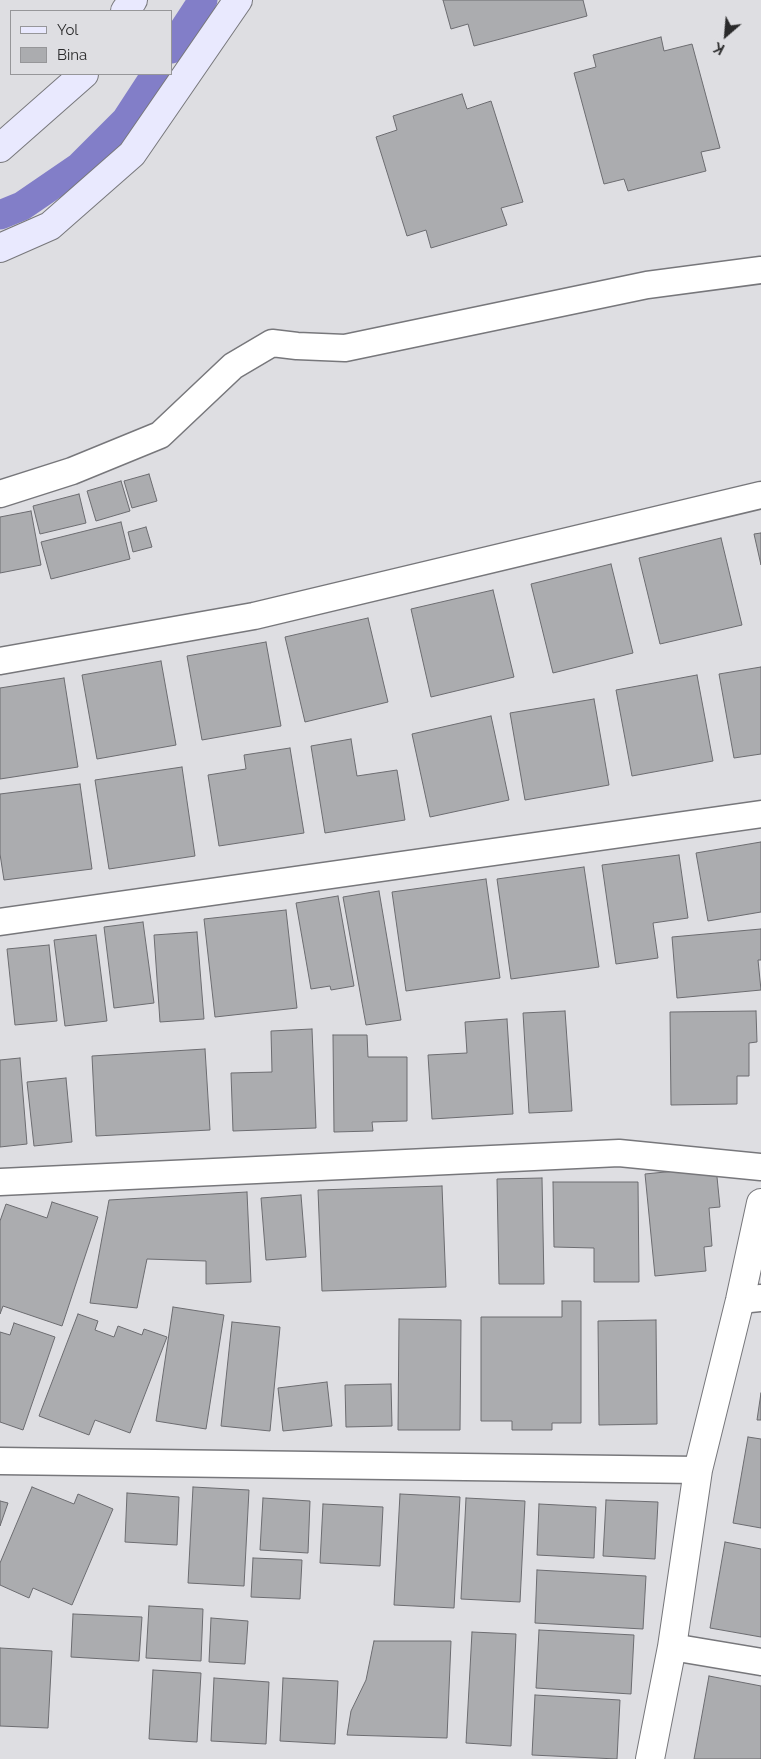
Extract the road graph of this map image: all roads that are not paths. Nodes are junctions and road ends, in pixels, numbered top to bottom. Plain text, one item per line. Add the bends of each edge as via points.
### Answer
1 (238, 0) edge
2 (83, 75) edge
3 (0, 148) edge
4 (0, 248) edge
5 (761, 270) edge
6 (0, 494) edge
7 (761, 495) edge
8 (0, 661) edge
9 (761, 814) edge
10 (0, 922) edge
11 (761, 1167) edge
12 (0, 1182) edge
13 (761, 1203) edge
14 (750, 1299) edge
15 (0, 1461) edge
16 (698, 1470) junction
17 (672, 1647) junction
18 (761, 1662) edge
19 (650, 1759) edge

1 - 4 main road via 132,154 50,226
2 - 3 main road
5 - 6 street via 647,285 345,348 272,343 233,366 160,435 72,471
7 - 8 street via 254,616
9 - 10 street
11 - 12 street via 619,1153
13 - 14 street
14 - 16 street
15 - 16 street
16 - 17 street
17 - 18 street
17 - 19 street

